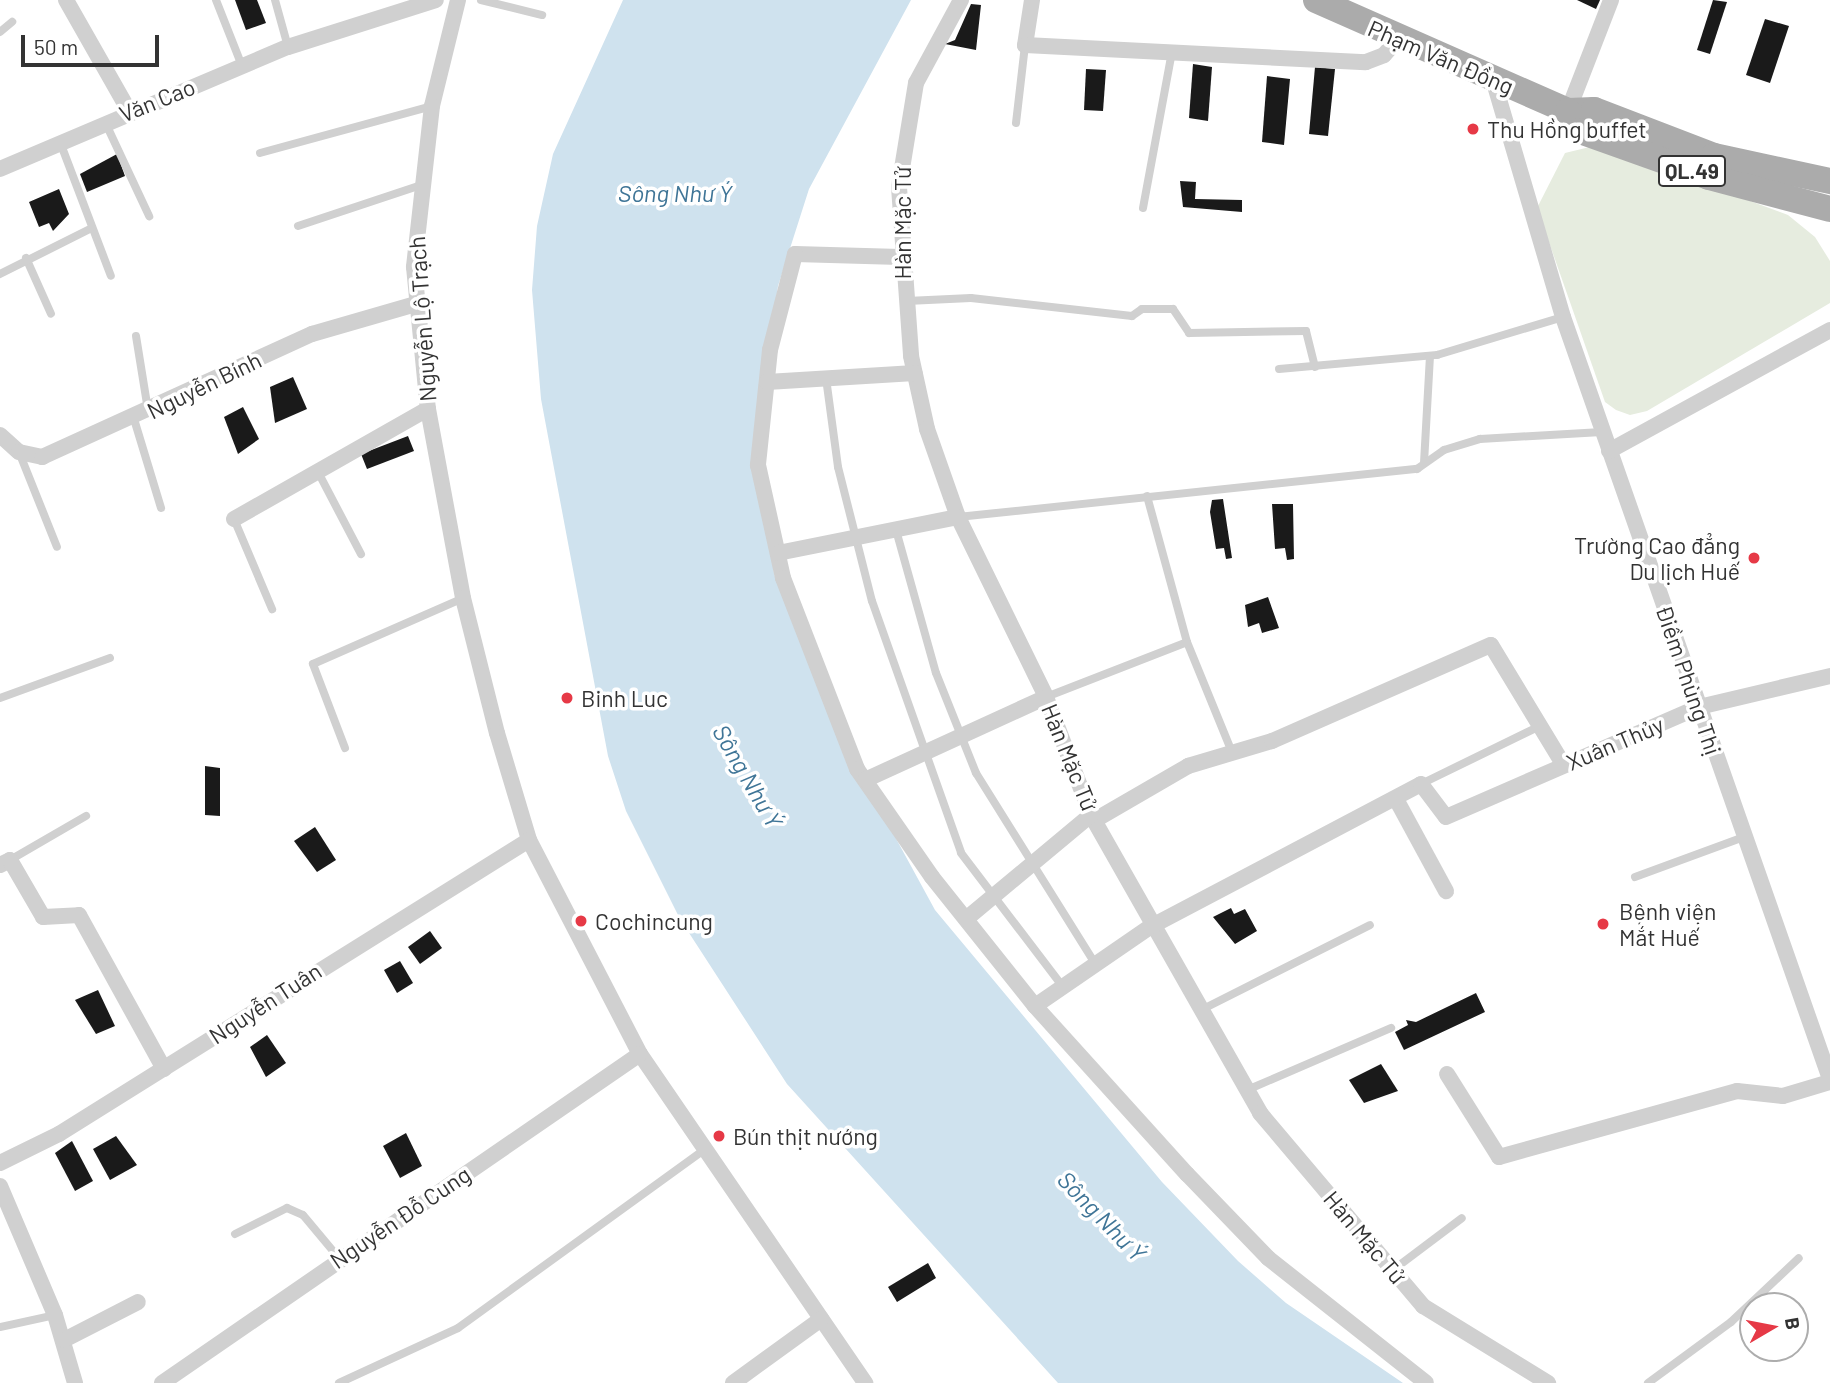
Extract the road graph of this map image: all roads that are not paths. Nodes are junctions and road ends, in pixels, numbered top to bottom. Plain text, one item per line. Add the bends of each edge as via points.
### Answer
1 (66, 0) edge
2 (216, 0) edge
3 (275, 0) edge
4 (436, 0) edge
5 (458, 0) edge
6 (481, 0) edge
7 (961, 0) edge
8 (1032, 0) edge
9 (1316, 0) edge
10 (1611, 0) edge
11 (542, 15) dead end
12 (12, 22) dead end
13 (0, 33) edge
14 (1399, 38) junction
15 (1025, 46) junction
16 (288, 47) junction
17 (1172, 51) junction
18 (242, 66) junction
19 (1493, 79) junction
20 (432, 106) junction
21 (129, 111) junction
22 (1568, 111) junction
23 (105, 121) junction
24 (1016, 123) dead end
25 (60, 142) junction
26 (260, 153) dead end
27 (1, 166) edge
28 (1830, 181) edge
29 (418, 186) junction
30 (1143, 208) dead end
31 (1830, 209) edge
32 (149, 216) dead end
33 (298, 226) dead end
34 (90, 229) junction
35 (900, 257) junction
36 (26, 258) junction
37 (0, 274) edge
38 (111, 276) dead end
39 (902, 301) junction
40 (416, 303) junction
41 (51, 314) dead end
42 (1563, 317) junction
43 (1830, 330) edge
44 (136, 336) dead end
45 (1430, 357) junction
46 (1315, 367) junction
47 (1279, 369) dead end
48 (915, 373) junction
49 (826, 379) junction
50 (766, 382) junction
51 (428, 409) junction
52 (141, 416) junction
53 (1603, 432) junction
54 (0, 435) edge
55 (1609, 451) junction
56 (19, 452) junction
57 (1424, 463) junction
58 (317, 470) junction
59 (1147, 496) junction
60 (161, 508) dead end
61 (958, 517) junction
62 (234, 519) joint
63 (896, 530) junction
64 (856, 538) junction
65 (57, 547) dead end
66 (778, 553) junction
67 (361, 554) dead end
68 (463, 598) junction
69 (272, 610) dead end
70 (1187, 642) junction
71 (110, 658) dead end
72 (1830, 676) edge
73 (1046, 697) junction
74 (0, 698) edge
75 (1699, 707) junction
76 (1542, 725) junction
77 (959, 734) junction
78 (345, 748) dead end
79 (923, 750) junction
80 (1230, 750) junction
81 (1563, 764) junction
82 (865, 780) junction
83 (1421, 784) junction
84 (1395, 799) junction
85 (86, 816) dead end
86 (1093, 817) junction
87 (1744, 837) junction
88 (529, 840) junction
89 (5, 862) edge
90 (1033, 864) junction
91 (1635, 877) dead end
92 (1446, 891) dead end
93 (995, 895) junction
94 (966, 919) junction
95 (1370, 925) dead end
96 (1150, 927) junction
97 (1096, 965) junction
98 (1064, 988) junction
99 (1035, 1006) junction
100 (1199, 1011) junction
101 (1391, 1028) dead end
102 (640, 1054) junction
103 (164, 1069) junction
104 (1447, 1074) dead end
105 (1830, 1080) edge
106 (1247, 1090) junction
107 (705, 1150) junction
108 (0, 1163) edge
109 (0, 1186) edge
110 (1462, 1217) dead end
111 (235, 1234) dead end
112 (339, 1258) junction
113 (1799, 1258) dead end
114 (1393, 1270) junction
115 (138, 1302) dead end
116 (55, 1315) junction
117 (821, 1319) junction
118 (0, 1327) edge
119 (64, 1340) junction
120 (75, 1383) edge
121 (162, 1383) edge
122 (339, 1383) edge
123 (733, 1383) edge
124 (865, 1383) edge
125 (1426, 1383) edge
126 (1549, 1383) edge
127 (1648, 1383) edge

1 - 21 street
2 - 18 lane
3 - 16 lane
4 - 16 street, Văn Cao
5 - 20 street, Nguyễn Lộ Trạch
6 - 11 lane
7 - 35 street, Hàn Mặc Tử via 932,43 903,135
8 - 15 street
9 - 14 main road, Phạm Văn Đồng / QL.49 via 1358,15
10 - 22 street
12 - 13 lane
14 - 17 street via 1384,55 1366,61
14 - 19 main road, Phạm Văn Đồng / QL.49
15 - 17 street
15 - 24 lane
16 - 18 street, Văn Cao
17 - 30 lane
18 - 21 street, Văn Cao
19 - 22 main road, Phạm Văn Đồng / QL.49
19 - 42 street, Điềm Phùng Thị
20 - 26 lane
20 - 29 street, Nguyễn Lộ Trạch
21 - 23 street, Văn Cao
22 - 28 main road, Phạm Văn Đồng / QL.49 via 1594,110 1714,156
22 - 31 main road, Phạm Văn Đồng / QL.49 via 1580,131 1709,177
23 - 25 street, Văn Cao
23 - 32 lane
25 - 27 street, Văn Cao
25 - 34 lane
29 - 33 lane
29 - 40 street, Nguyễn Lộ Trạch
34 - 36 lane
34 - 38 lane
35 - 39 street, Hàn Mặc Tử
35 - 50 street via 795,254
36 - 37 lane
36 - 41 lane
39 - 46 lane via 971,298 1132,316 1142,309 1173,309 1189,333 1306,331
39 - 48 street, Hàn Mặc Tử
40 - 51 street, Nguyễn Lộ Trạch
40 - 52 street, Nguyễn Bính via 312,334
42 - 45 lane
42 - 53 street, Điềm Phùng Thị
43 - 55 street
44 - 52 lane
45 - 46 lane
45 - 57 lane
46 - 47 lane
48 - 49 street
48 - 61 street, Hàn Mặc Tử
49 - 50 street
49 - 64 lane
50 - 66 street via 758,465
51 - 58 street
51 - 68 street, Nguyễn Lộ Trạch
52 - 56 street, Nguyễn Bính via 43,457
52 - 60 lane
53 - 55 street, Điềm Phùng Thị
53 - 57 lane via 1480,439
54 - 56 street
55 - 75 street, Điềm Phùng Thị
56 - 65 lane
57 - 59 lane
58 - 62 street
58 - 67 lane
59 - 61 lane
59 - 70 lane
61 - 63 street
61 - 73 street, Hàn Mặc Tử
62 - 69 lane
63 - 64 street
63 - 77 lane
64 - 66 street
64 - 79 lane
66 - 82 street
68 - 78 lane via 313,664
68 - 88 street, Nguyễn Lộ Trạch
70 - 73 lane
70 - 80 lane
71 - 74 lane
72 - 75 street, Xuân Thủy
73 - 77 street
73 - 86 street, Hàn Mặc Tử
75 - 81 street, Xuân Thủy
75 - 87 street, Điềm Phùng Thị
76 - 80 street via 1491,645 1272,740
76 - 81 street
76 - 83 lane
77 - 79 street
77 - 90 lane
79 - 82 street
79 - 93 lane via 961,853
80 - 86 street
81 - 83 street, Xuân Thủy via 1446,817
82 - 94 street
83 - 84 street
84 - 92 street
84 - 96 street
85 - 89 lane
86 - 90 street
86 - 96 street, Hàn Mặc Tử
87 - 91 lane
87 - 105 street, Điềm Phùng Thị
88 - 102 street, Nguyễn Lộ Trạch
88 - 103 street, Nguyễn Tuân
89 - 103 street via 43,918 79,915
90 - 93 street
90 - 97 lane
93 - 94 street
93 - 98 lane
94 - 99 street
95 - 100 lane
96 - 97 street
96 - 100 street, Hàn Mặc Tử
97 - 98 street
98 - 99 street
99 - 125 street via 1268,1258
100 - 106 street, Hàn Mặc Tử
101 - 106 lane
102 - 107 street, Nguyễn Lộ Trạch
102 - 112 street, Nguyễn Đỗ Cung
103 - 108 street, Nguyễn Tuân
104 - 105 street via 1499,1157 1737,1091 1783,1096
106 - 114 street, Hàn Mặc Tử
107 - 117 street, Nguyễn Lộ Trạch
107 - 122 lane via 458,1328 424,1338
109 - 116 street
110 - 114 lane
111 - 112 lane via 288,1208 303,1215
112 - 121 street, Nguyễn Đỗ Cung
113 - 127 lane via 1731,1322
114 - 126 street, Hàn Mặc Tử via 1423,1306
115 - 119 street
116 - 118 lane
116 - 119 street
117 - 123 street
117 - 124 street, Nguyễn Lộ Trạch
119 - 120 street

